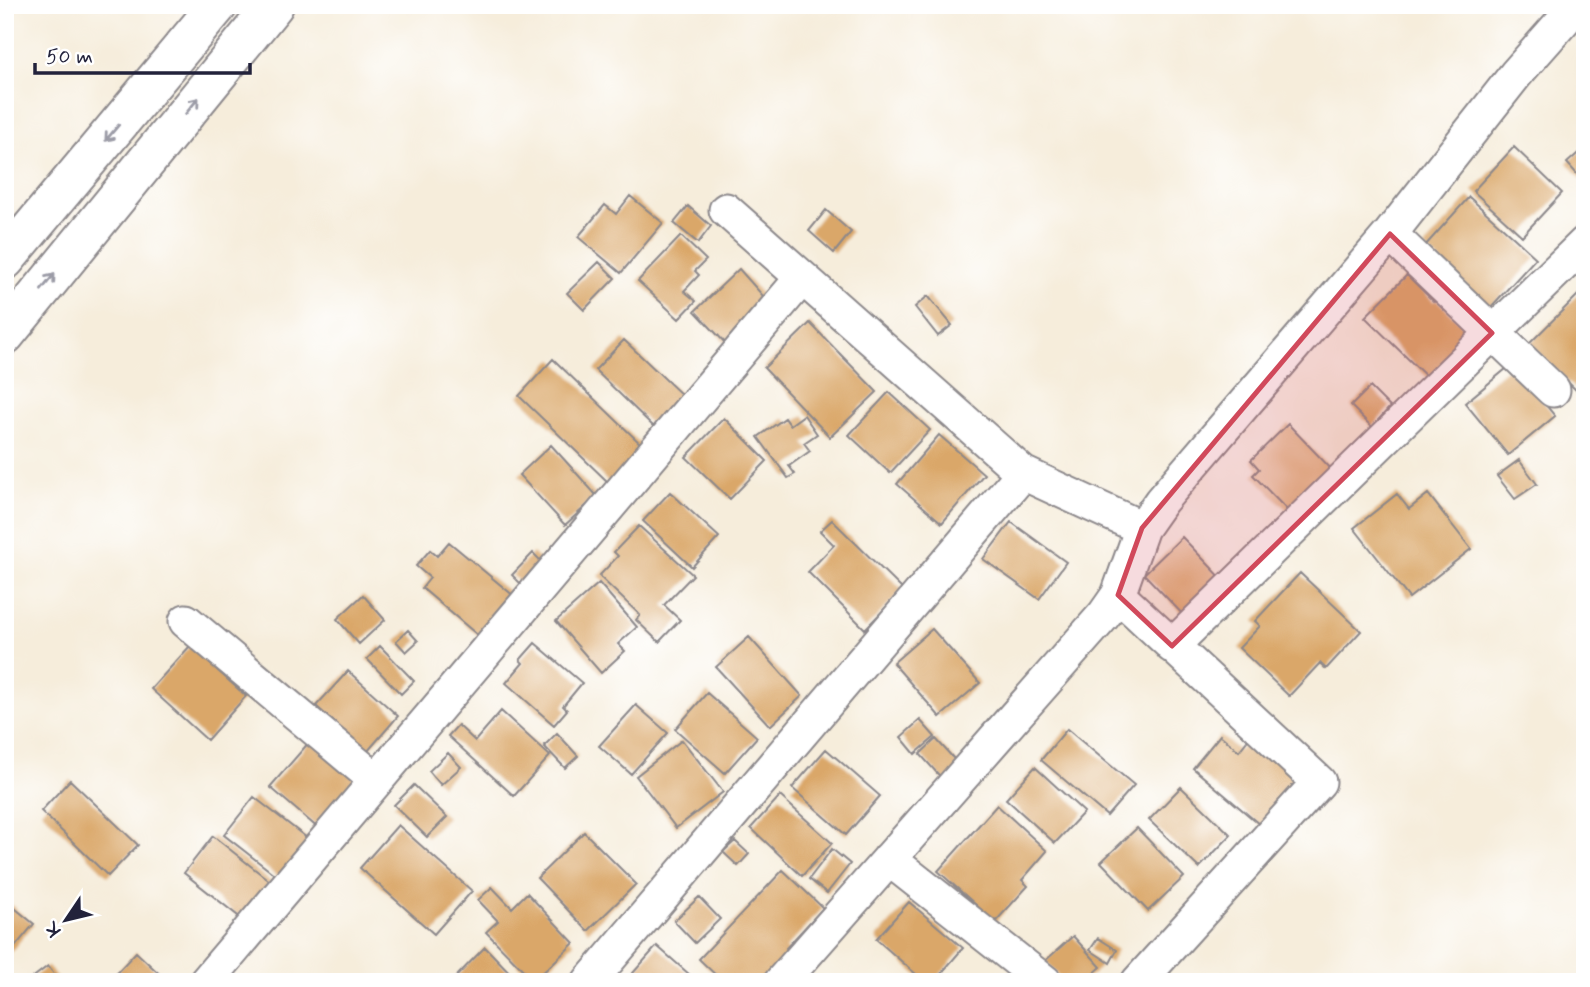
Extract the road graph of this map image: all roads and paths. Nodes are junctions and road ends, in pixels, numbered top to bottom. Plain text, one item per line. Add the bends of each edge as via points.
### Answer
1 (218, 5) edge
2 (274, 5) edge
3 (1577, 5) edge
4 (726, 210) dead end
5 (1390, 234) junction
6 (1585, 243) edge
7 (5, 260) edge
8 (803, 278) junction
9 (1492, 333) junction
10 (5, 335) edge
11 (1553, 390) dead end
12 (1023, 473) junction
13 (1142, 528) junction
14 (1118, 595) junction
15 (186, 621) dead end
16 (1172, 646) junction
17 (376, 780) junction
18 (889, 859) junction
19 (206, 982) edge
20 (589, 982) edge
21 (781, 982) edge
22 (1045, 982) edge
23 (1138, 982) edge

1 -> 7 street
10 -> 2 street
3 - 5 street via 1516,74
4 - 8 street
5 - 9 street
5 - 13 street
6 - 9 street
8 - 12 street
8 - 17 street
9 - 11 street
9 - 16 street
12 - 13 street
12 - 20 street
13 - 14 street
14 - 16 street
14 - 18 street
15 - 17 street
16 - 23 street via 1319,782
17 - 19 street
18 - 21 street
18 - 22 street

